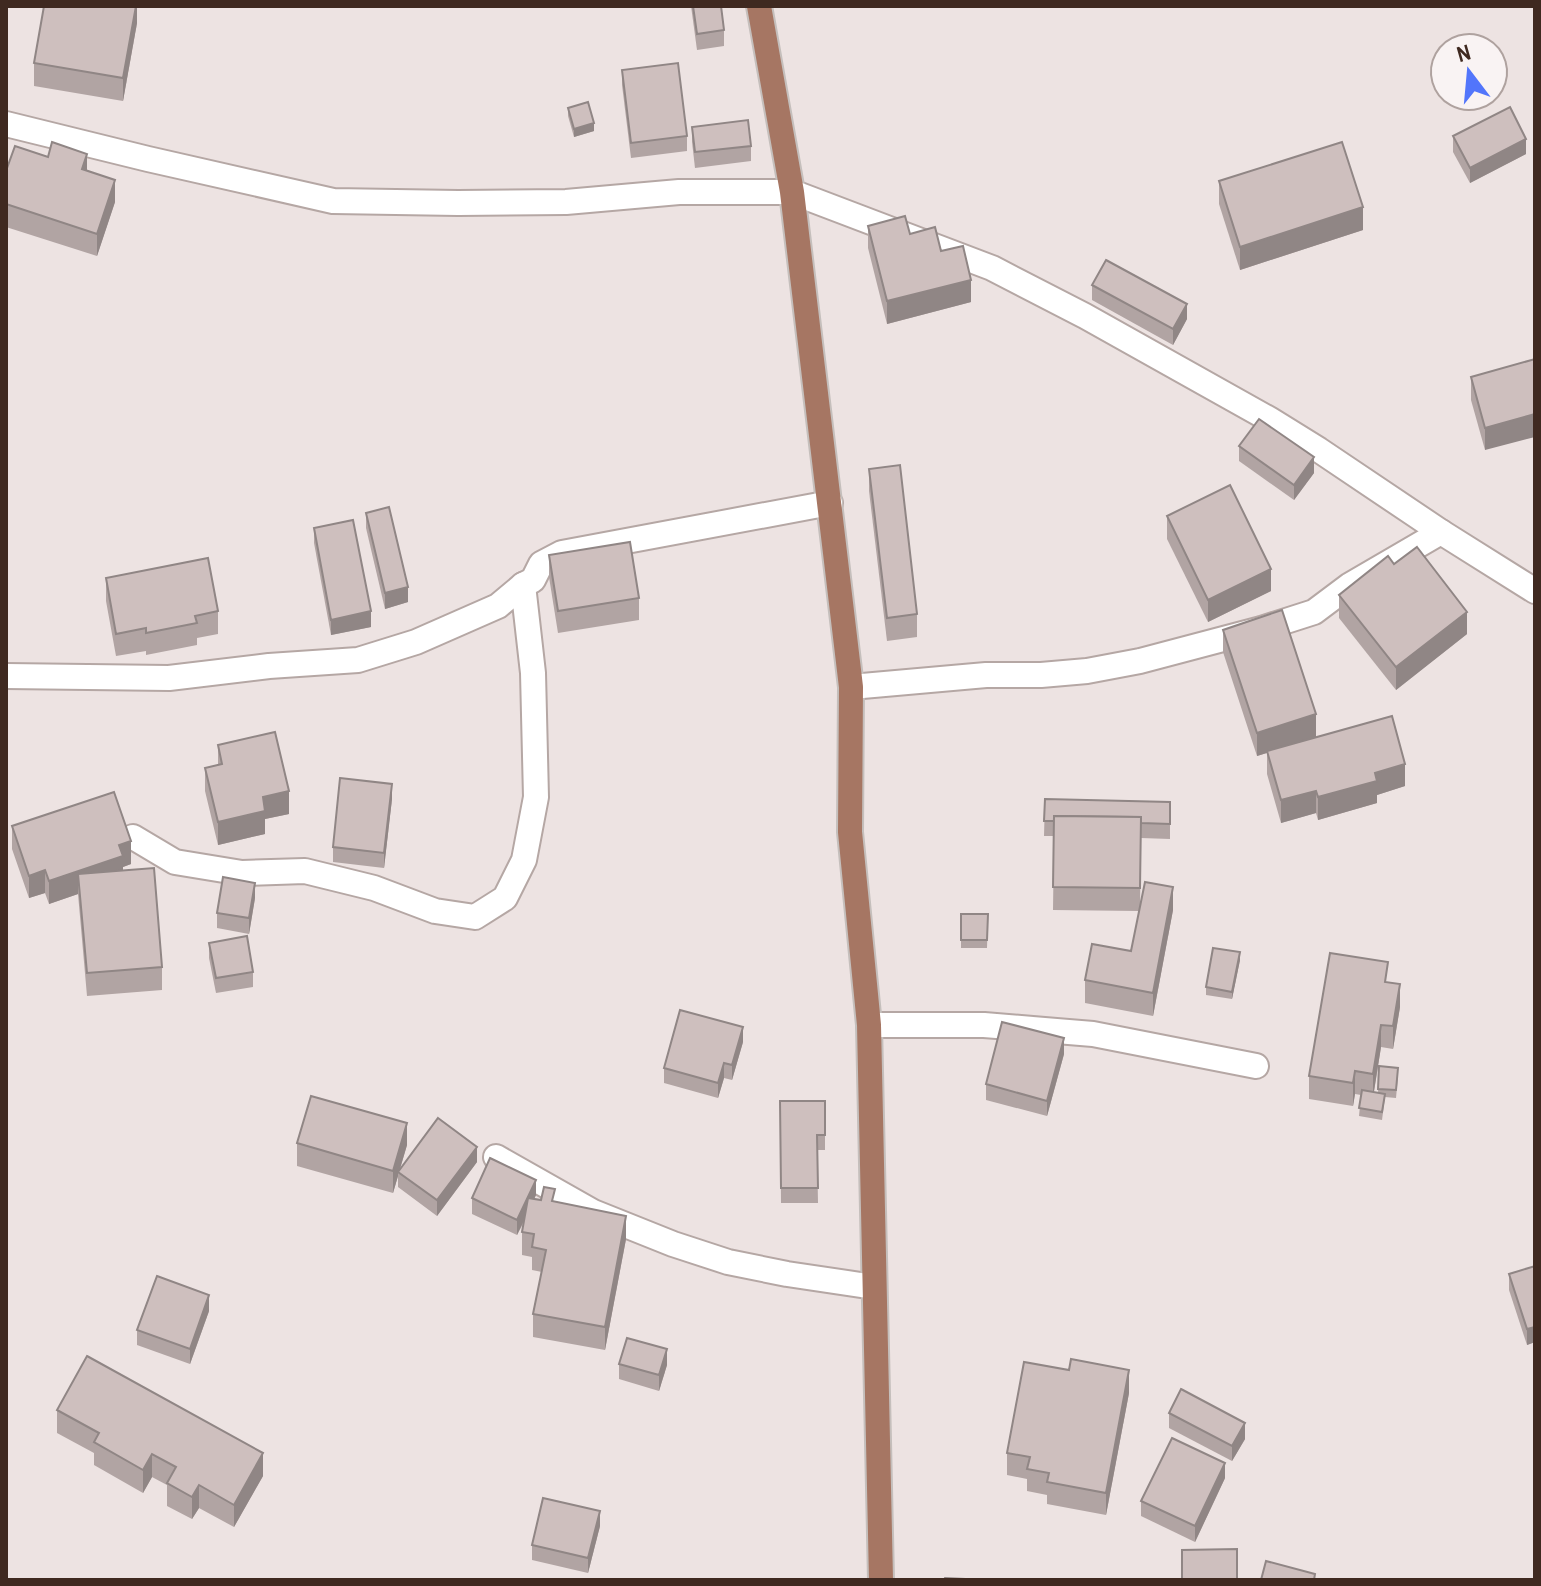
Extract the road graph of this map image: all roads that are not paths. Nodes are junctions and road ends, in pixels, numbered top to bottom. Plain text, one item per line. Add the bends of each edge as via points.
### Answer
1 (759, 6) edge
2 (6, 124) edge
3 (792, 192) junction
4 (830, 503) junction
5 (1441, 532) junction
6 (523, 585) junction
7 (1535, 591) edge
8 (6, 676) edge
9 (851, 687) junction
10 (133, 837) edge
11 (869, 1025) junction
12 (1256, 1066) dead end
13 (496, 1157) edge
14 (874, 1287) junction
15 (881, 1580) edge

1 - 3 main road
2 - 3 street via 333,201 566,202 679,192
3 - 4 main road
3 - 5 street via 992,268 1085,316 1269,419
4 - 6 street via 562,553 541,564 533,580
4 - 9 main road
5 - 7 street
5 - 9 street via 1314,612 1140,661 1087,671
6 - 8 street via 498,606 416,642 358,660 169,678
6 - 10 street via 533,673 536,797 524,860 505,898 475,917 435,911 374,888 305,871 242,873 175,862
9 - 11 main road via 850,832
11 - 12 street via 984,1025 1093,1034
11 - 14 main road
13 - 14 street via 593,1212 673,1244 728,1262
14 - 15 main road

